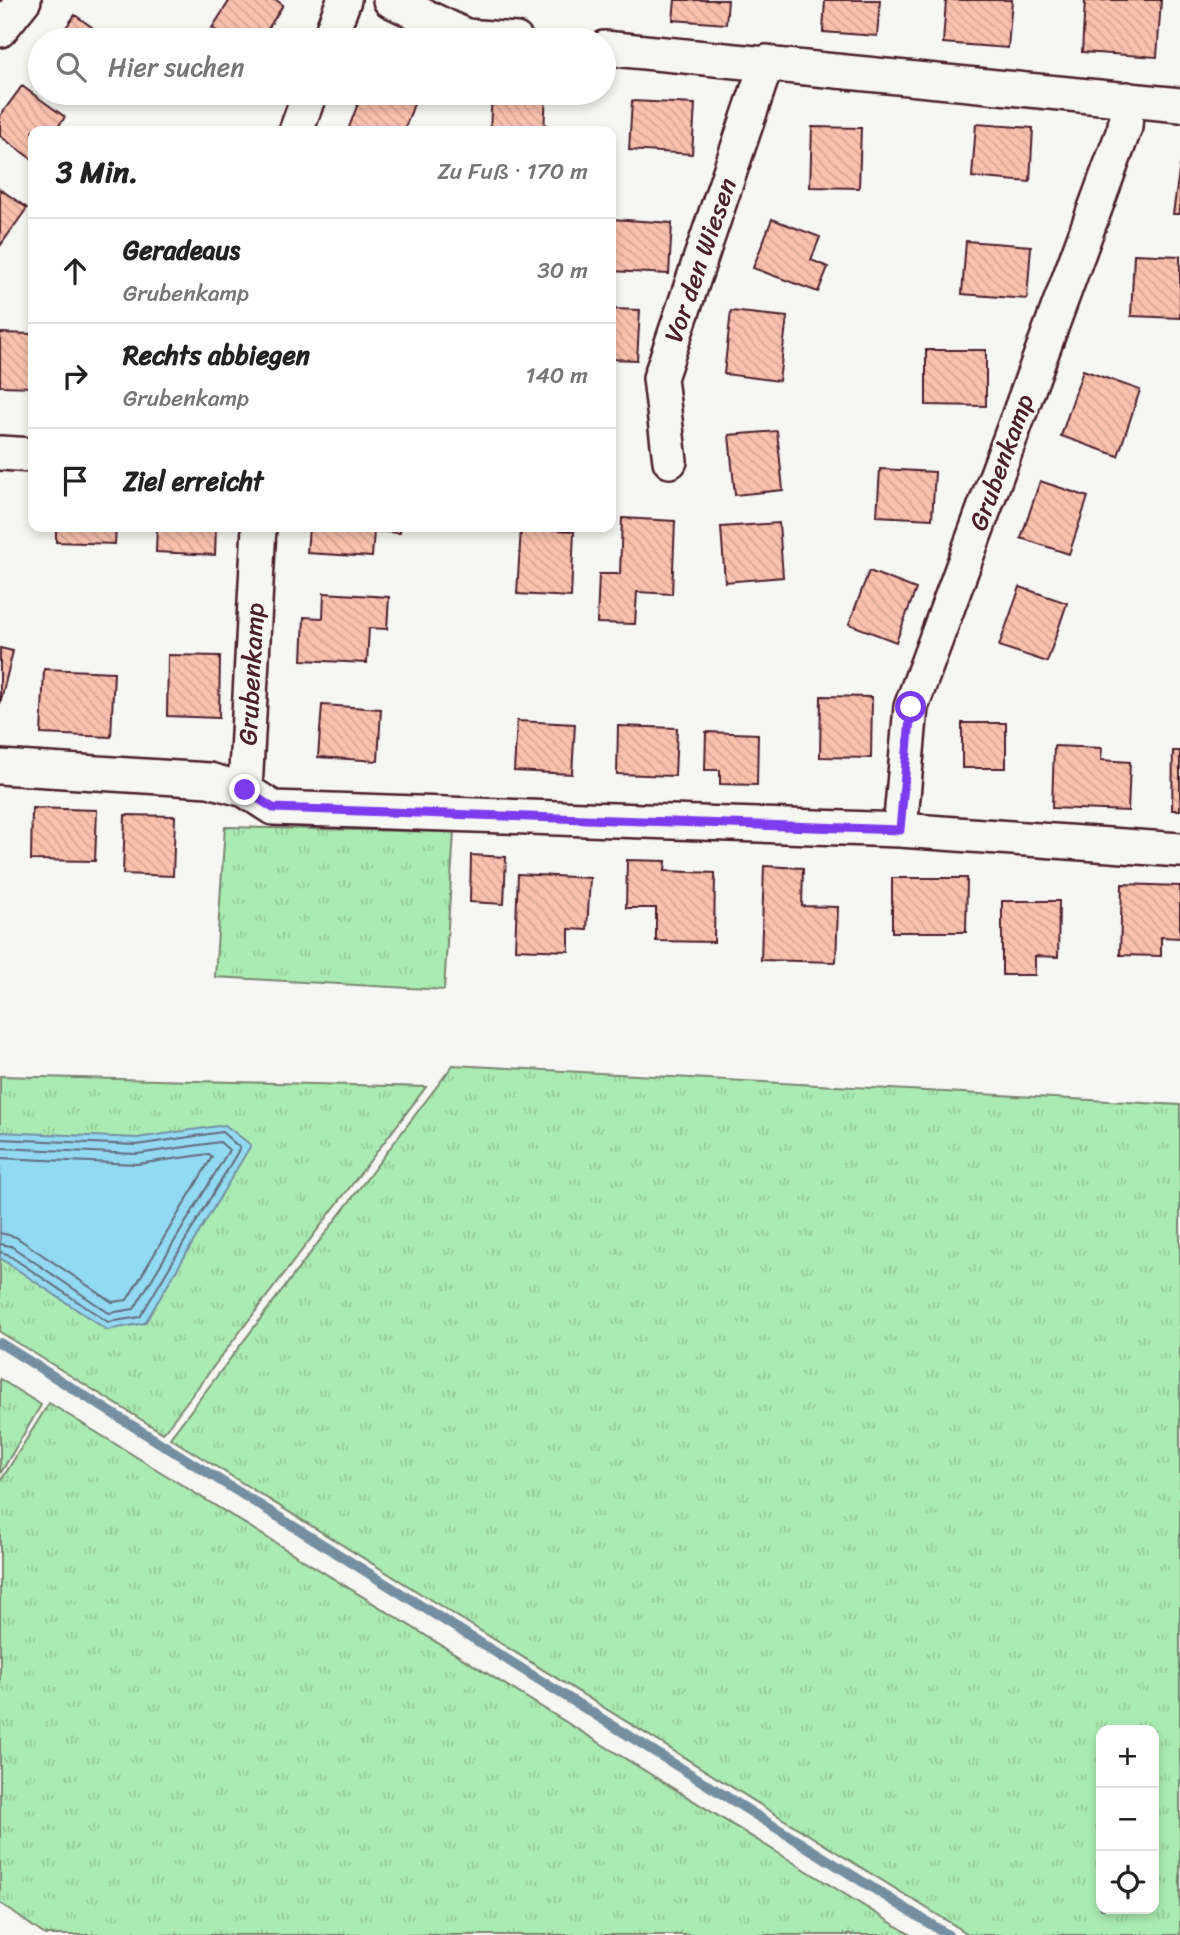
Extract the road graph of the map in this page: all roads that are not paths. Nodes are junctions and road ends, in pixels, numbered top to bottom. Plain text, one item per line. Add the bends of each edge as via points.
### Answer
1 (24, 0) edge
2 (344, 0) edge
3 (390, 0) edge
4 (334, 28) edge
5 (449, 28) edge
6 (0, 30) edge
7 (616, 49) edge
8 (767, 62) junction
9 (1128, 99) junction
10 (306, 105) edge
11 (1180, 105) edge
12 (298, 126) edge
13 (0, 453) edge
14 (28, 455) edge
15 (670, 461) dead end
16 (259, 532) edge
17 (0, 767) edge
18 (245, 790) junction
19 (900, 830) junction
20 (1180, 850) edge

1 - 6 street
2 - 4 street
3 - 5 street
7 - 8 street
8 - 9 street
8 - 15 street, Vor den Wiesen via 660,377
9 - 11 street
9 - 19 street, Grubenkamp via 1125,127 911,707
10 - 12 street
13 - 14 street
16 - 18 street, Grubenkamp
17 - 18 street via 209,780
18 - 19 street via 273,808
19 - 20 street

